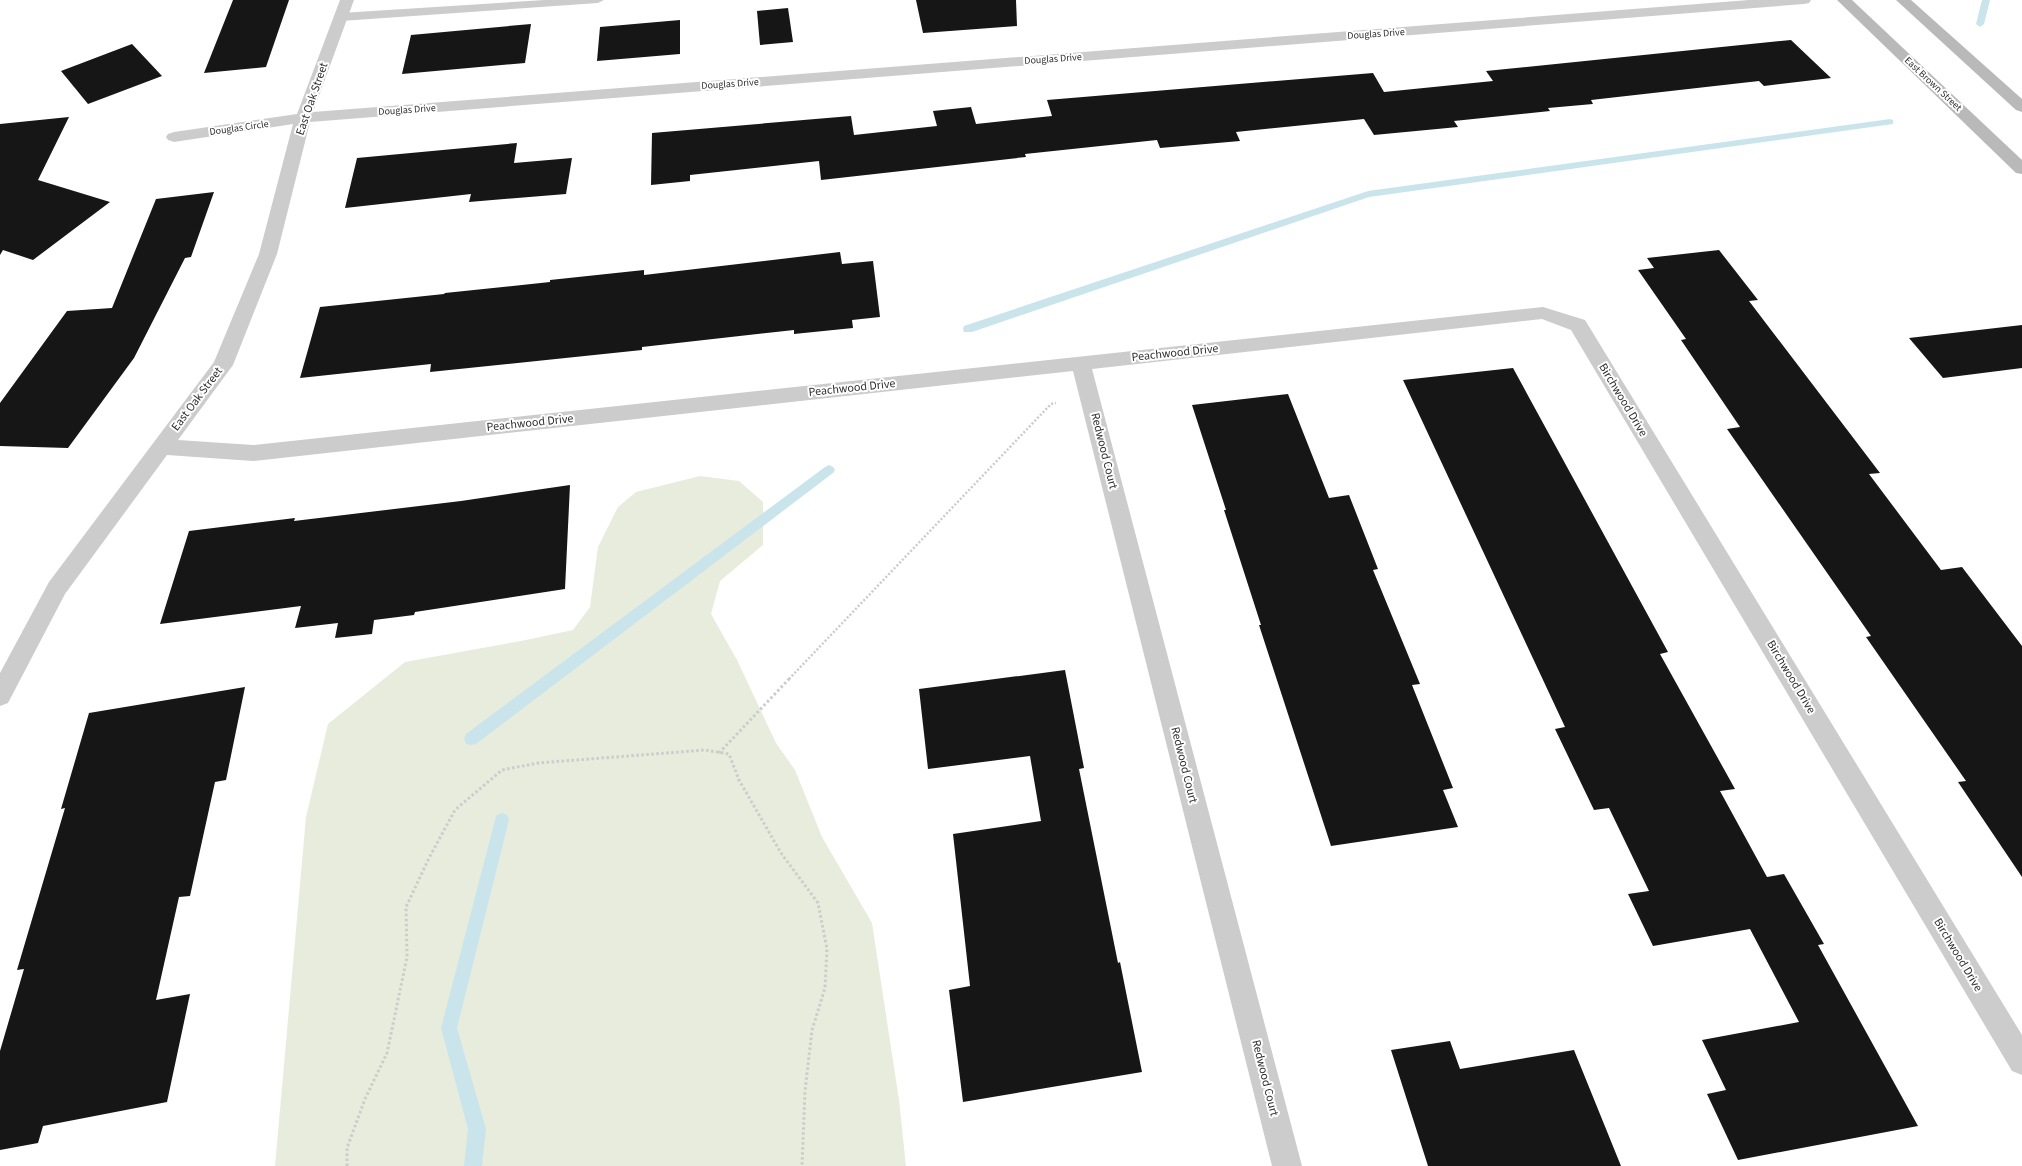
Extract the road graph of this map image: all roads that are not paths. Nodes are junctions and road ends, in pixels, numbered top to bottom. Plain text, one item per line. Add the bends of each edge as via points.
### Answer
1 (598, 0) edge
2 (1804, 0) edge
3 (1844, 0) edge
4 (1903, 0) edge
5 (344, 9) edge
6 (2022, 107) edge
7 (303, 118) junction
8 (174, 137) dead end
9 (2022, 169) edge
10 (1543, 313) joint
11 (1081, 363) junction
12 (161, 447) junction
13 (0, 696) edge
14 (2022, 1061) edge
15 (1287, 1166) edge

1 - 5 lane
2 - 7 street, Douglas Drive
3 - 9 main road, East Brown Street
4 - 6 main road
5 - 7 street, East Oak Street
7 - 8 street, Douglas Circle
7 - 12 street, East Oak Street via 268,254 223,365
10 - 11 street, Peachwood Drive
10 - 14 street, Birchwood Drive via 1578,325
11 - 12 street, Peachwood Drive via 253,453
11 - 15 street, Redwood Court
12 - 13 street, East Oak Street via 57,588

